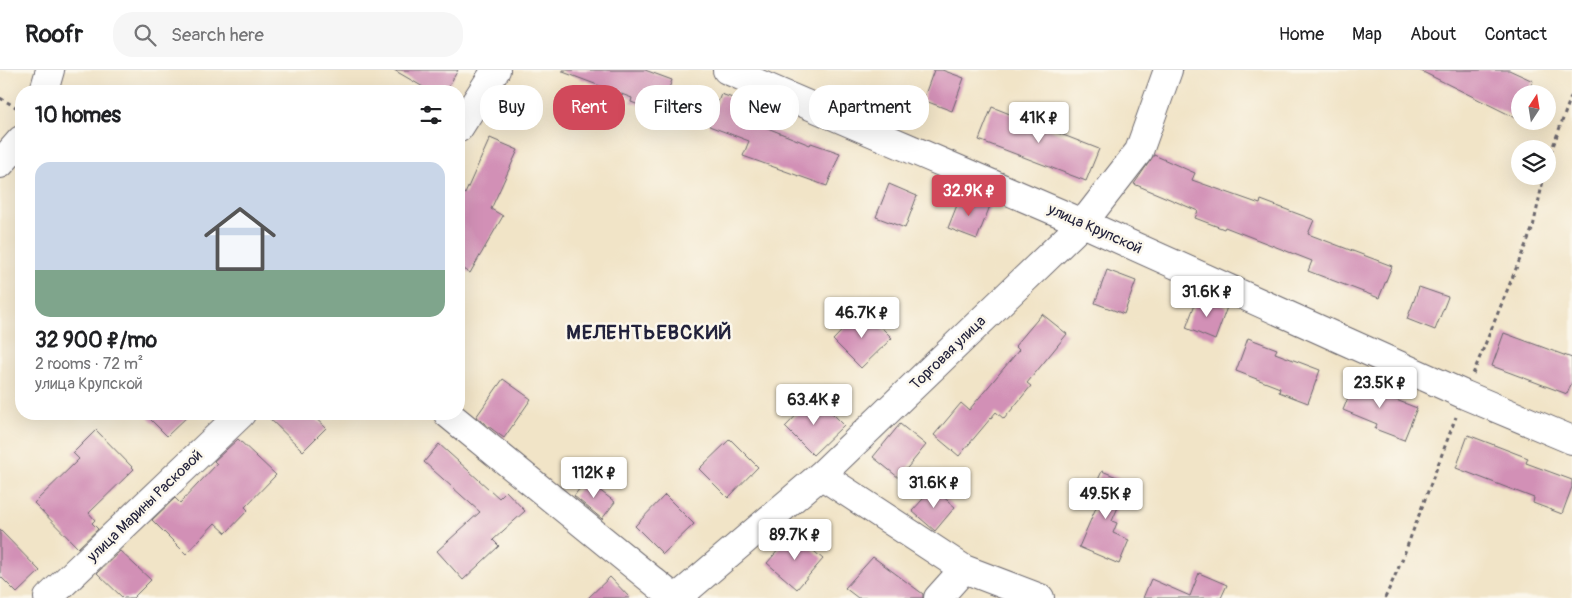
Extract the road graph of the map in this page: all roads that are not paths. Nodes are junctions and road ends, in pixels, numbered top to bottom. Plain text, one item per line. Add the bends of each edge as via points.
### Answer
1 (50, 70) edge
2 (496, 70) edge
3 (727, 70) edge
4 (1168, 70) edge
5 (46, 85) edge
6 (465, 119) edge
7 (15, 147) edge
8 (0, 164) edge
9 (1084, 223) junction
10 (235, 420) edge
11 (455, 420) edge
12 (1572, 440) edge
13 (821, 475) junction
14 (964, 568) junction
15 (48, 598) edge
16 (675, 598) edge
17 (938, 598) edge
18 (1040, 598) edge

1 - 5 street
2 - 6 street
3 - 9 street, улица Крупской
4 - 9 street, Торговая улица via 1139,151
7 - 8 street
9 - 12 street, улица Крупской via 1464,395
9 - 13 street, Торговая улица
10 - 15 street, улица Марины Расковой
11 - 16 street
13 - 14 street
13 - 16 street, Торговая улица
14 - 17 street
14 - 18 street

